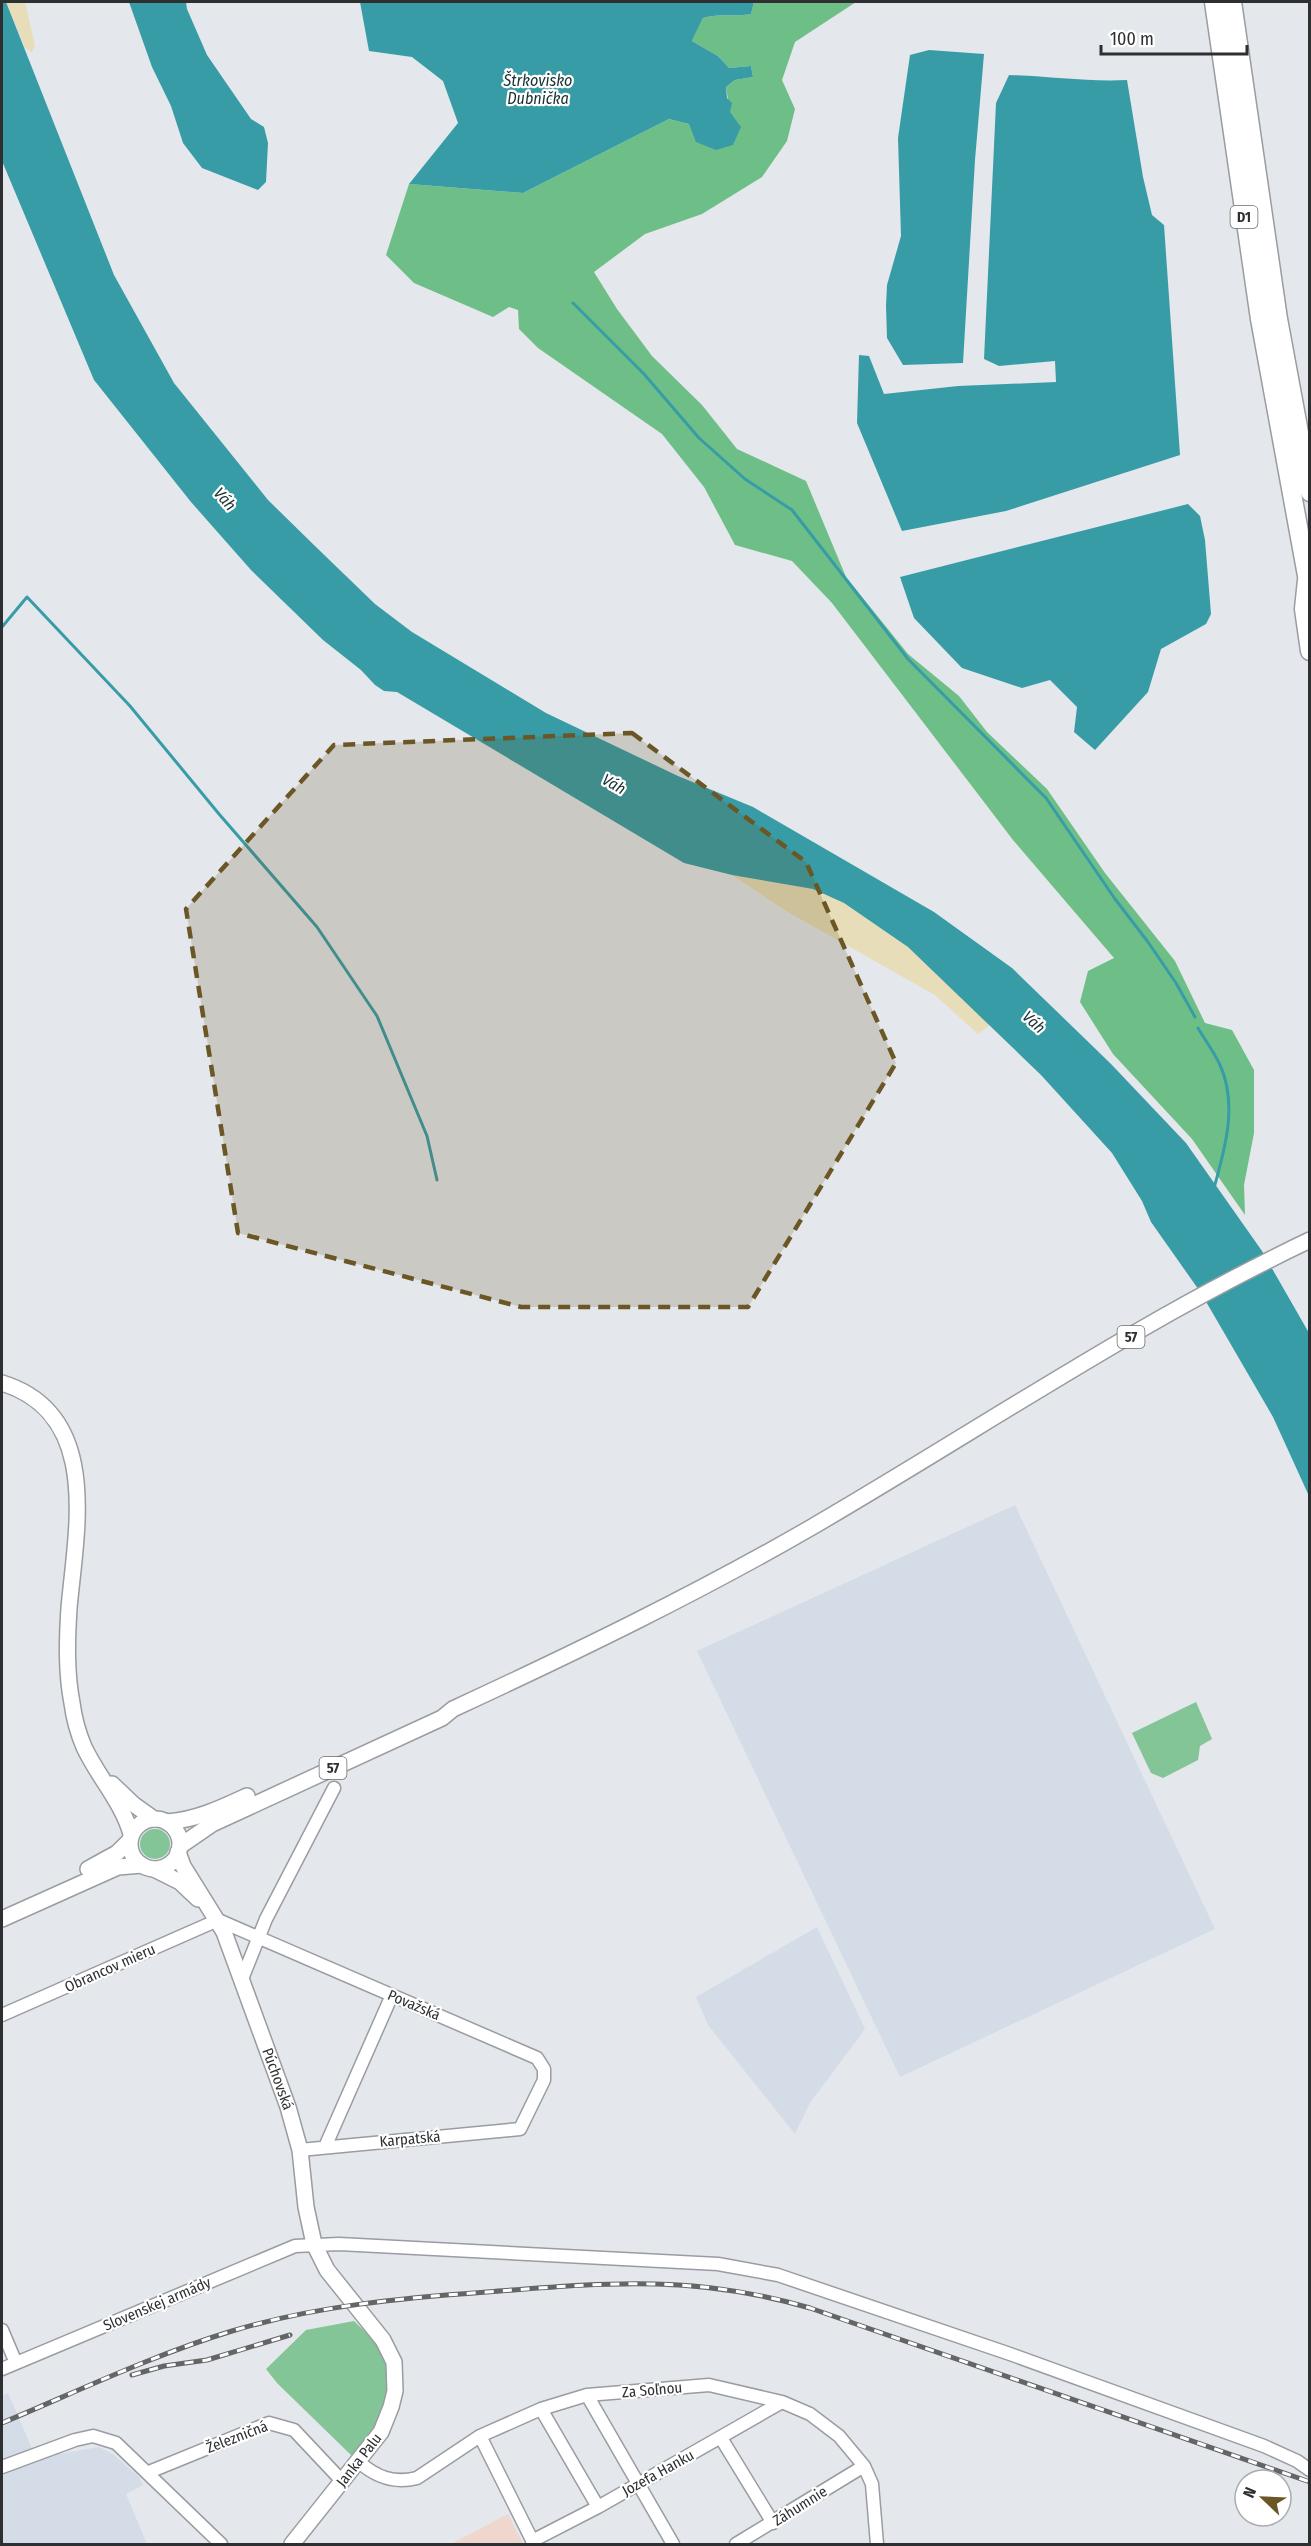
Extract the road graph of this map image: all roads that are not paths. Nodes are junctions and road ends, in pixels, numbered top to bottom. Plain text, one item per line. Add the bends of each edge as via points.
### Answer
1 (1214, 2) edge
2 (1232, 2) edge
3 (1310, 492) edge
4 (1308, 586) edge
5 (1310, 651) edge
6 (1310, 1240) edge
7 (2, 1383) edge
8 (453, 1709) junction
9 (97, 1770) junction
10 (334, 1788) dead end
11 (161, 1820) junction
12 (131, 1837) junction
13 (179, 1849) junction
14 (148, 1867) junction
15 (2, 1908) edge
16 (215, 1916) junction
17 (2, 1919) edge
18 (258, 1939) junction
19 (242, 1979) junction
20 (392, 1995) junction
21 (2, 2015) edge
22 (520, 2129) joint
23 (325, 2147) junction
24 (300, 2150) junction
25 (314, 2244) junction
26 (2, 2330) edge
27 (16, 2363) junction
28 (2, 2370) edge
29 (587, 2395) junction
30 (782, 2402) junction
31 (541, 2409) junction
32 (480, 2436) junction
33 (721, 2438) junction
34 (359, 2462) junction
35 (864, 2466) junction
36 (2, 2468) edge
37 (1310, 2470) edge
38 (149, 2472) junction
39 (342, 2481) junction
40 (638, 2483) junction
41 (598, 2507) junction
42 (773, 2523) junction
43 (533, 2543) edge
44 (221, 2544) edge
45 (292, 2544) edge
46 (673, 2544) edge
47 (736, 2544) edge
48 (877, 2544) edge

1 - 4 highway, D1 via 1260,319
2 - 3 highway, D1 via 1278,319
4 - 5 highway via 1304,609
6 - 8 main road, 57 via 1149,1326 810,1528 622,1628
7 - 9 main road via 28,1395 47,1410 65,1437 73,1460 77,1518 68,1629 69,1685 83,1746
8 - 11 main road, 57 via 438,1709 207,1814 182,1821
8 - 13 main road, 57 via 442,1718 212,1824
9 - 11 main road via 133,1804
9 - 12 main road via 124,1815
10 - 18 street
11 - 12 main road, 57 via 138,1825
11 - 13 main road via 178,1835
12 - 14 main road via 132,1854
12 - 15 main road, 57 via 117,1854 101,1863
13 - 14 main road, 57 via 172,1862
13 - 16 main road, Púchovská via 183,1866
14 - 16 main road via 180,1882
14 - 17 main road, 57 via 118,1867
16 - 18 street, Považská
16 - 19 main road, Púchovská
16 - 21 street, Obrancov mieru
18 - 19 street
18 - 20 street, Považská
19 - 24 main road, Púchovská
20 - 22 street, Považská via 537,2058 544,2069 544,2080
20 - 23 street
22 - 23 street, Karpatská
23 - 24 street, Karpatská
24 - 25 main road, Púchovská
25 - 27 street, Slovenskej armády via 294,2246
25 - 34 main road, Janka Palu via 327,2270 383,2340 394,2362 394,2391 388,2418
25 - 37 street, Slovenskej armády via 718,2264 769,2272 1252,2442
26 - 27 street
27 - 28 street, Slovenskej armády
29 - 30 street, Za Soľnou via 709,2385
29 - 31 street, Za Soľnou
29 - 40 street
30 - 33 street, Jozefa Hanku
30 - 35 street, Za Soľnou via 810,2414 839,2436
31 - 32 street, Za Soľnou
31 - 41 street
32 - 34 street, Za Soľnou via 417,2478 386,2479
32 - 43 street
33 - 40 street, Jozefa Hanku
33 - 42 street
34 - 39 main road, Janka Palu
35 - 42 street, Záhumnie
35 - 48 street, Za Soľnou via 872,2484
36 - 38 street via 75,2439 93,2436 116,2443
38 - 39 street, Železničná via 269,2423 294,2430
38 - 44 street
39 - 45 main road, Janka Palu
40 - 41 street, Jozefa Hanku
40 - 46 street
41 - 43 street, Jozefa Hanku
42 - 47 street, Záhumnie

